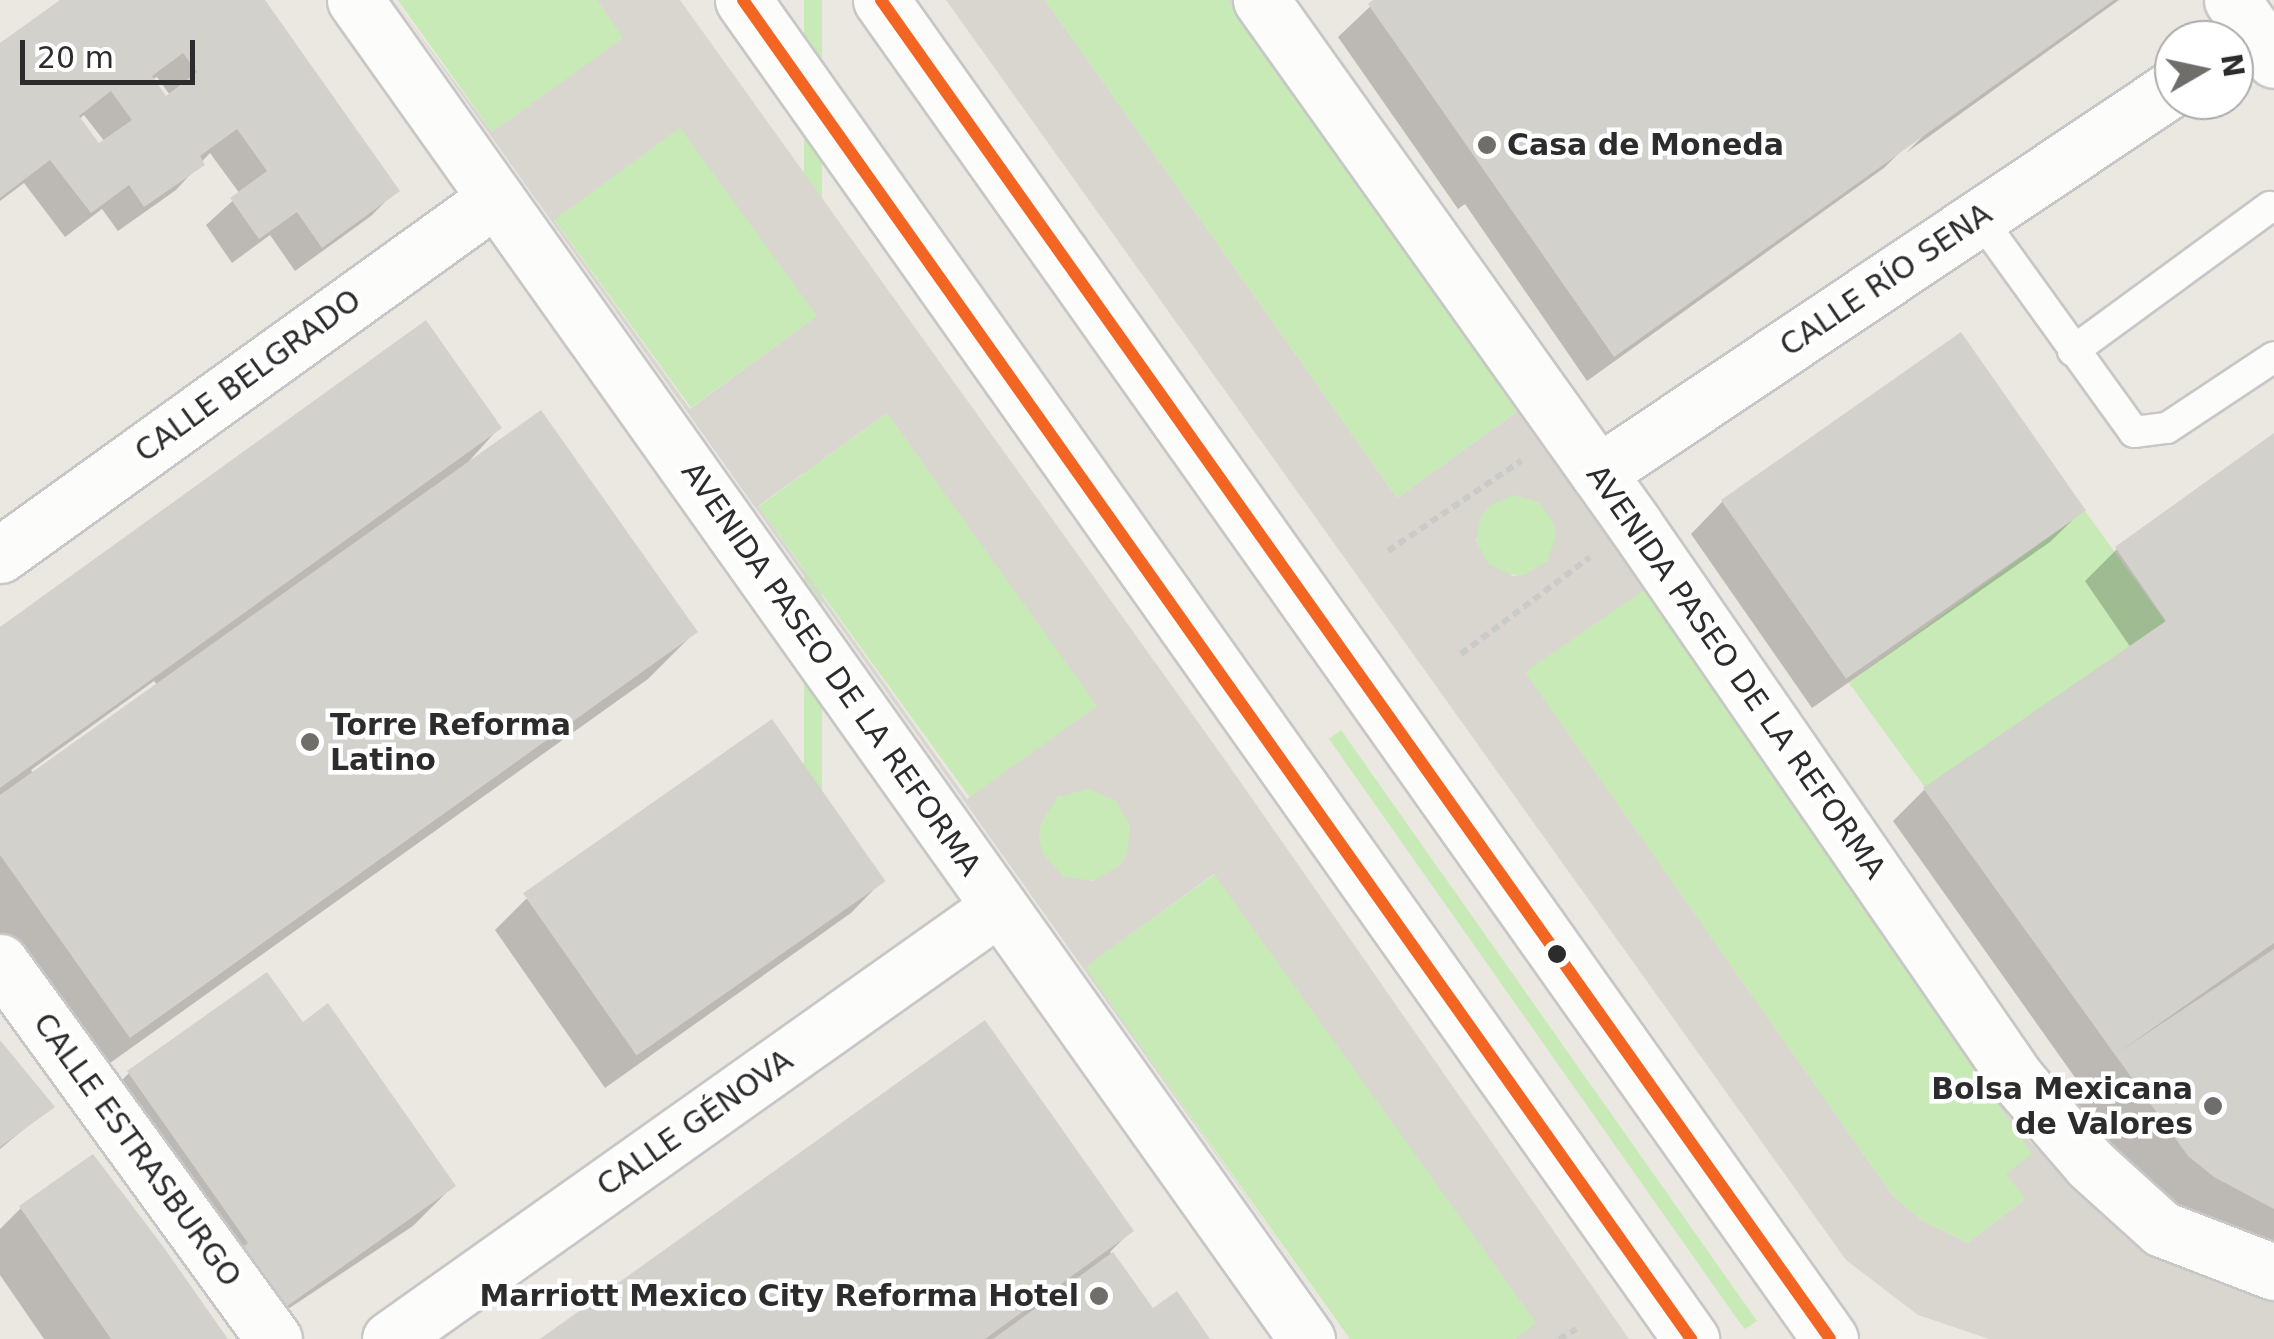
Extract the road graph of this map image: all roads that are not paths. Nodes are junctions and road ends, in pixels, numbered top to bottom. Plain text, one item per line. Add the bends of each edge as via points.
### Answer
1 (355, 0) edge
2 (743, 0) edge
3 (882, 0) edge
4 (1260, 0) edge
5 (2154, 100) edge
6 (496, 198) junction
7 (2270, 207) dead end
8 (1980, 217) junction
9 (2073, 351) junction
10 (2274, 356) edge
11 (1582, 451) junction
12 (0, 554) edge
13 (1000, 907) junction
14 (0, 962) edge
15 (2274, 1272) edge
16 (274, 1339) edge
17 (390, 1339) edge
18 (1307, 1339) edge
19 (1692, 1339) edge
20 (1830, 1339) edge

1 - 6 street, AVENIDA PASEO DE LA REFORMA
2 - 19 street
3 - 20 street
4 - 11 street, AVENIDA PASEO DE LA REFORMA
5 - 8 street, CALLE RÍO SENA
6 - 12 street, CALLE BELGRADO
6 - 13 street, AVENIDA PASEO DE LA REFORMA
7 - 9 lane
8 - 9 lane
8 - 11 street, CALLE RÍO SENA
9 - 10 lane via 2126,426 2144,434 2167,428
11 - 15 street, AVENIDA PASEO DE LA REFORMA via 2017,1080 2090,1164 2162,1229
13 - 17 street, CALLE GÉNOVA
13 - 18 street, AVENIDA PASEO DE LA REFORMA
14 - 16 street, CALLE ESTRASBURGO

